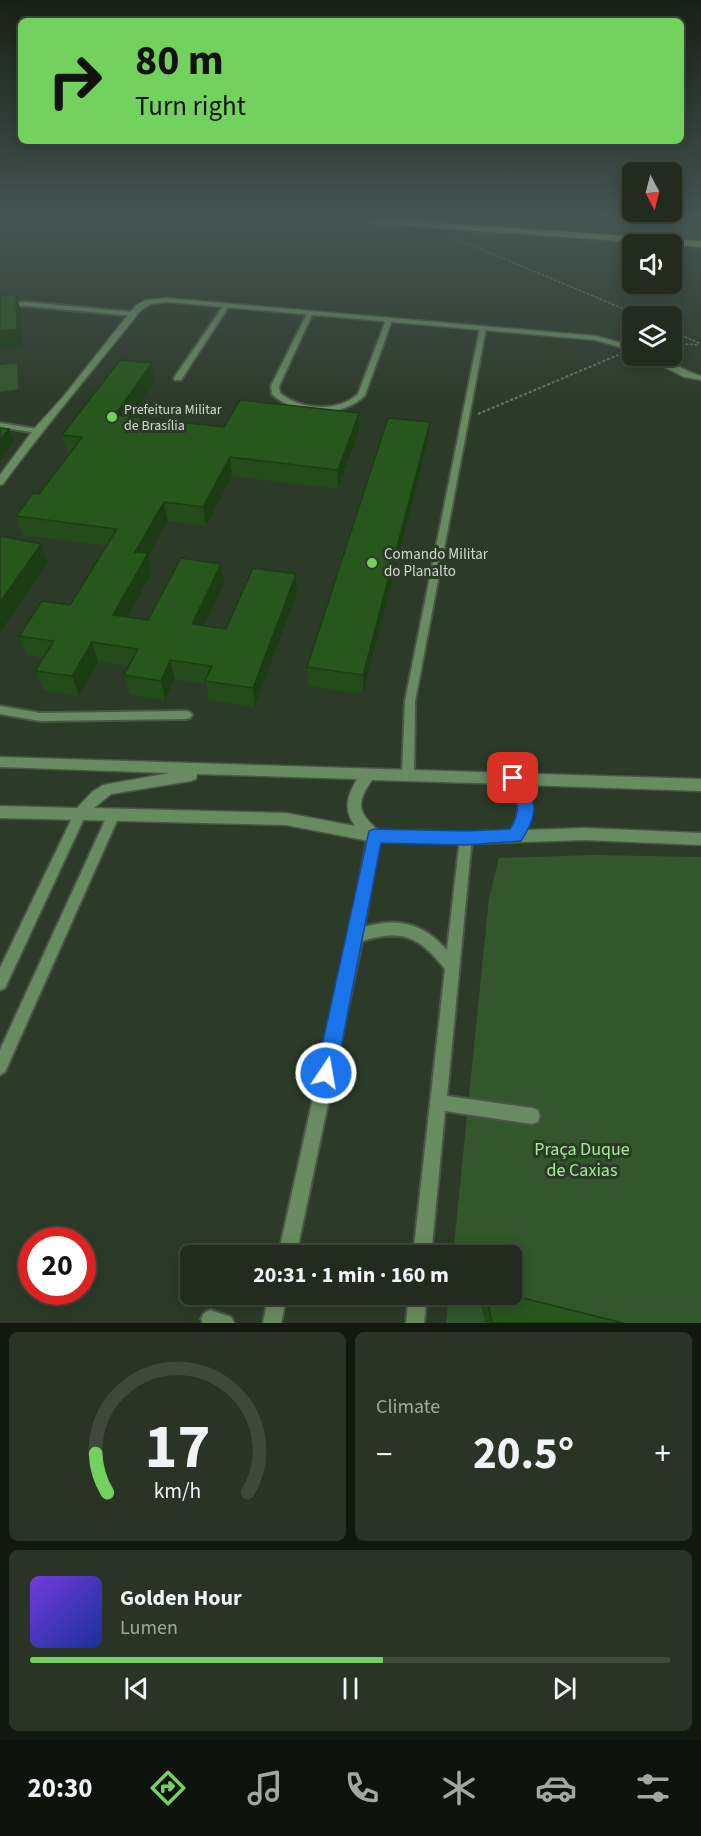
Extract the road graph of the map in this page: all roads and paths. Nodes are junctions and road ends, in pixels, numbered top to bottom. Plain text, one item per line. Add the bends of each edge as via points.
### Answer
1 (559, 282) edge
2 (0, 306) edge
3 (226, 306) junction
4 (622, 308) edge
5 (310, 313) junction
6 (133, 314) junction
7 (389, 320) junction
8 (483, 328) junction
9 (682, 336) edge
10 (682, 344) edge
11 (701, 345) edge
12 (622, 346) edge
13 (622, 354) edge
14 (668, 366) edge
15 (178, 378) dead end
16 (701, 378) edge
17 (475, 415) dead end
18 (0, 425) edge
19 (37, 430) junction
20 (0, 482) edge
21 (0, 710) edge
22 (186, 714) dead end
23 (0, 762) edge
24 (224, 771) junction
25 (369, 773) junction
26 (408, 775) junction
27 (513, 778) junction
28 (701, 785) edge
29 (0, 812) edge
30 (80, 814) junction
31 (113, 816) junction
32 (374, 836) junction
33 (515, 836) junction
34 (466, 838) junction
35 (701, 839) edge
36 (356, 936) junction
37 (451, 965) junction
38 (0, 983) edge
39 (0, 1067) edge
40 (438, 1102) junction
41 (532, 1116) dead end
42 (289, 1245) edge
43 (423, 1245) edge
44 (276, 1305) edge
45 (417, 1305) edge
46 (272, 1323) edge
47 (415, 1323) edge

1 - 4 path
2 - 6 lane via 26,304
3 - 5 street
3 - 6 street via 167,300 149,302
3 - 15 lane
5 - 7 street
5 - 7 lane via 275,386 276,394 290,405 333,410 361,395
6 - 19 street
7 - 8 street
8 - 12 street via 596,338
8 - 26 lane via 410,701
9 - 11 path
10 - 11 path
13 - 17 path
14 - 16 street
18 - 19 lane
19 - 20 street
21 - 22 lane via 40,717
23 - 24 street
24 - 25 street
24 - 30 street via 108,789
25 - 26 street
25 - 32 street via 352,802 360,825
26 - 27 street
27 - 28 street
27 - 33 street via 524,797 526,819
29 - 30 street
30 - 31 street
30 - 38 lane
31 - 32 street via 286,819
31 - 39 lane
32 - 34 street
32 - 36 lane
33 - 34 street
33 - 35 street via 585,834
34 - 37 lane
36 - 37 lane via 381,928 407,928 435,943
36 - 42 lane
37 - 40 lane
40 - 41 lane
40 - 43 lane
44 - 46 lane
45 - 47 lane

